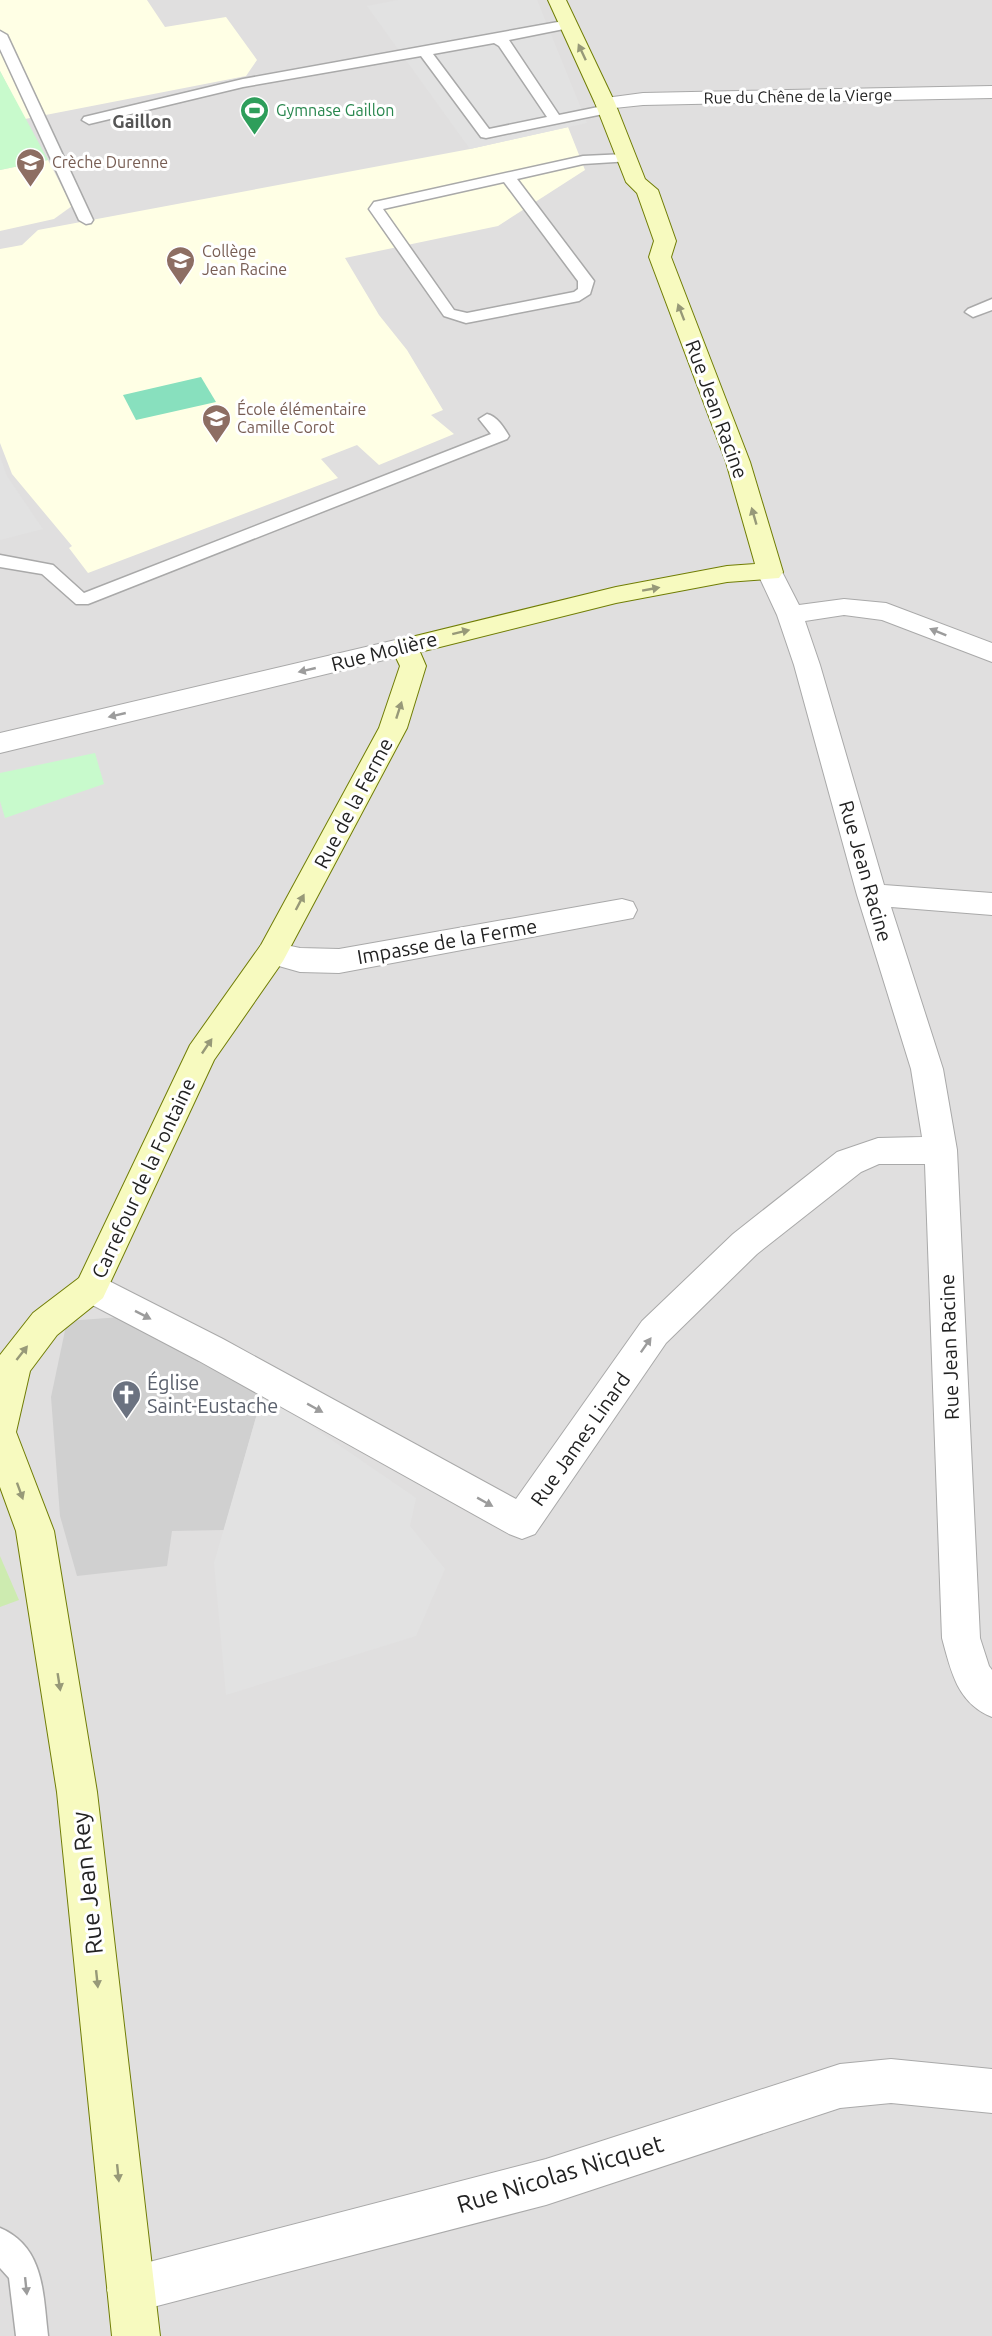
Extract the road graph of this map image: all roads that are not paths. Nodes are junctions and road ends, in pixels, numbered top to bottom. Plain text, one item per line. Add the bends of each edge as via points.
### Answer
1 (557, 0) edge
2 (569, 24) junction
3 (0, 35) edge
4 (495, 39) junction
5 (424, 51) junction
6 (992, 92) edge
7 (606, 106) junction
8 (88, 120) dead end
9 (556, 120) junction
10 (626, 158) junction
11 (508, 177) junction
12 (87, 220) dead end
13 (992, 304) edge
14 (973, 312) dead end
15 (487, 419) dead end
16 (0, 561) edge
17 (770, 572) junction
18 (790, 615) junction
19 (404, 647) junction
20 (992, 653) edge
21 (0, 743) edge
22 (872, 895) junction
23 (992, 904) edge
24 (622, 910) dead end
25 (272, 953) junction
26 (941, 1150) junction
27 (91, 1288) junction
28 (0, 1427) edge
29 (0, 1437) edge
30 (982, 1687) edge
31 (992, 2091) edge
32 (0, 2244) edge
33 (130, 2290) junction
34 (32, 2336) edge
35 (136, 2336) edge

1 - 2 street, Rue Jean Racine
2 - 4 lane
7 -> 2 street, Rue Jean Racine
3 - 12 lane
4 - 5 lane
4 - 9 lane via 504,43
5 - 8 lane via 243,83
5 - 9 lane via 486,134
6 - 7 street, Rue du Chêne de la Vierge via 643,99
7 - 9 lane
7 - 10 street, Rue Jean Racine
10 - 11 lane via 583,160
17 -> 10 street, Rue Jean Racine via 738,462 660,256 665,241 646,190 636,182
11 - 11 lane via 379,205 376,209 449,313 466,318 579,296 585,291 586,281
13 - 14 lane
15 - 16 lane via 501,436 82,600 47,569
17 - 18 street, Rue Jean Racine
19 -> 17 street, Rue Molière via 616,595 727,574
20 -> 18 street via 886,612 843,607
18 - 22 street, Rue Jean Racine
19 -> 21 street, Rue Molière
25 -> 19 street, Rue de la Ferme via 393,728 413,666
22 - 23 street
22 - 26 street, Rue Jean Racine via 927,1069
24 - 25 street, Impasse de la Ferme via 339,961 300,960
27 -> 25 street, Carrefour de la Fontaine via 201,1054
27 -> 26 street, Rue James Linard via 522,1522 654,1332 745,1244 849,1162 878,1151
26 - 30 street, Rue Jean Racine via 961,1638
28 -> 27 street, Carrefour de la Fontaine via 13,1365 45,1324
29 -> 33 street, Rue Jean Rey via 35,1531 77,1792
31 - 33 street, Rue Nicolas Nicquet via 891,2081 840,2086 546,2182
32 -> 34 lane via 24,2271
33 - 35 street, Rue Jean Rey

